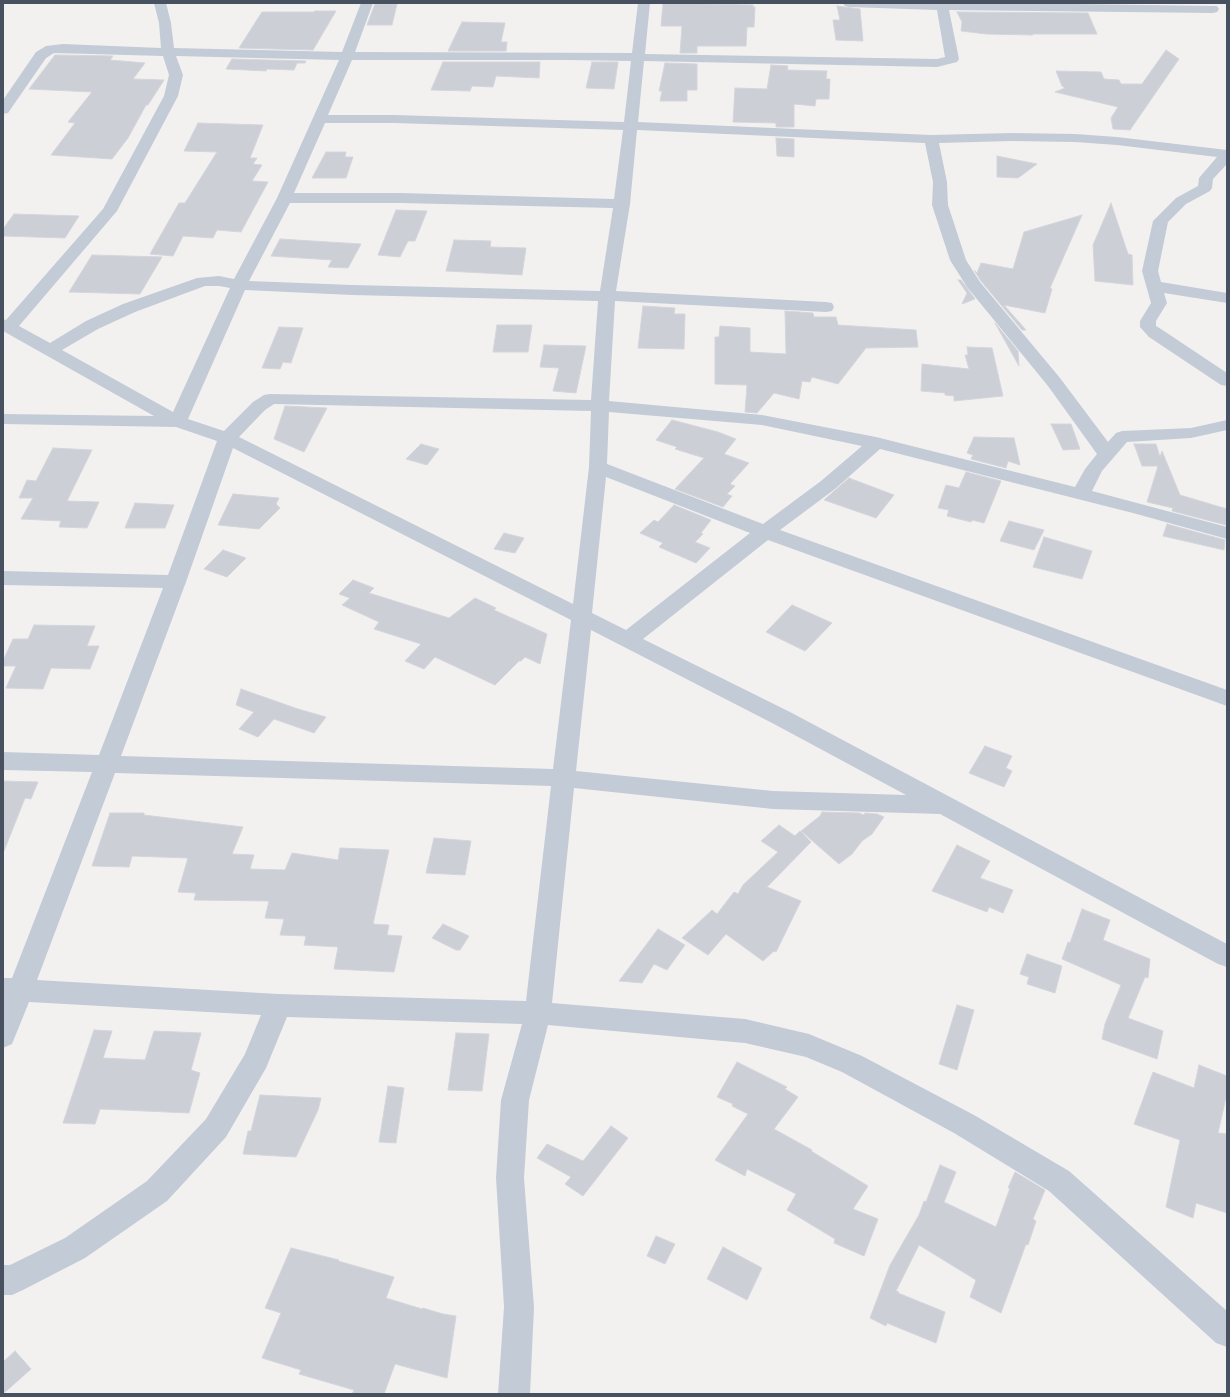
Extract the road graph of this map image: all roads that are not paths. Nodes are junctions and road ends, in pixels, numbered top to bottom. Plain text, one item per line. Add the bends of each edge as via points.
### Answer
1 (160, 3) edge
2 (367, 3) edge
3 (644, 3) edge
4 (849, 3) edge
5 (942, 5) edge
6 (1209, 6) edge
7 (1227, 16) edge
8 (170, 52) junction
9 (347, 56) junction
10 (639, 59) junction
11 (3, 110) edge
12 (319, 119) junction
13 (631, 126) junction
14 (931, 139) junction
15 (1227, 154) edge
16 (285, 198) junction
17 (622, 204) junction
18 (239, 285) junction
19 (1154, 286) junction
20 (607, 296) junction
21 (1227, 298) edge
22 (826, 307) dead end
23 (6, 325) edge
24 (49, 351) junction
25 (1227, 381) edge
26 (600, 406) junction
27 (3, 419) edge
28 (178, 422) junction
29 (1227, 425) edge
30 (227, 438) junction
31 (876, 444) junction
32 (1107, 454) junction
33 (598, 467) junction
34 (1081, 494) junction
35 (765, 532) junction
36 (1227, 534) edge
37 (3, 578) edge
38 (176, 582) junction
39 (583, 617) junction
40 (628, 640) junction
41 (1227, 698) edge
42 (3, 761) edge
43 (106, 764) junction
44 (563, 778) junction
45 (944, 805) junction
46 (1227, 956) edge
47 (11, 989) edge
48 (278, 1005) junction
49 (538, 1013) junction
50 (3, 1036) edge
51 (3, 1280) edge
52 (1227, 1332) edge
53 (514, 1394) edge

1 - 8 street via 165,23 166,44
2 - 9 street
3 - 10 street
4 - 5 street
5 - 6 street
5 - 10 street via 952,59 946,61
6 - 7 street
8 - 9 street
8 - 11 street via 50,49 41,55
8 - 23 street via 176,75 171,96 109,211
9 - 10 street via 569,56
9 - 12 street
10 - 13 street
12 - 13 street
12 - 16 street
13 - 14 street
13 - 17 street
14 - 15 street via 1075,138
14 - 32 street via 940,182 940,205 958,260
15 - 19 street via 1206,178 1205,188 1181,201 1161,222 1150,271
16 - 17 street via 400,198
16 - 18 street
17 - 20 street
18 - 20 street
18 - 24 street via 203,281 168,292 92,325
18 - 28 street
19 - 21 street
19 - 25 street via 1159,303 1150,317 1148,327
20 - 22 street
20 - 26 street
23 - 24 street
24 - 28 street
26 - 30 street via 280,398 270,399 259,406
26 - 31 street via 762,420
26 - 33 street
27 - 28 street
28 - 30 street
29 - 32 street via 1191,433 1122,437
30 - 38 street
30 - 39 street
31 - 34 street
31 - 35 street via 828,485
32 - 34 street via 1094,469
33 - 35 street
33 - 39 street
34 - 36 street
35 - 40 street
35 - 41 street
37 - 38 street
38 - 43 street
39 - 40 street
39 - 44 street
40 - 45 street via 782,718
42 - 43 street
43 - 44 street
43 - 47 street
44 - 45 street via 773,800
44 - 49 street
45 - 46 street
47 - 48 street
47 - 50 street
48 - 49 street
48 - 51 street via 256,1060 216,1128 157,1191 75,1248 12,1280
49 - 52 street via 745,1031 809,1046 852,1064 964,1124 1059,1181
49 - 53 street via 515,1100 510,1178 519,1307

